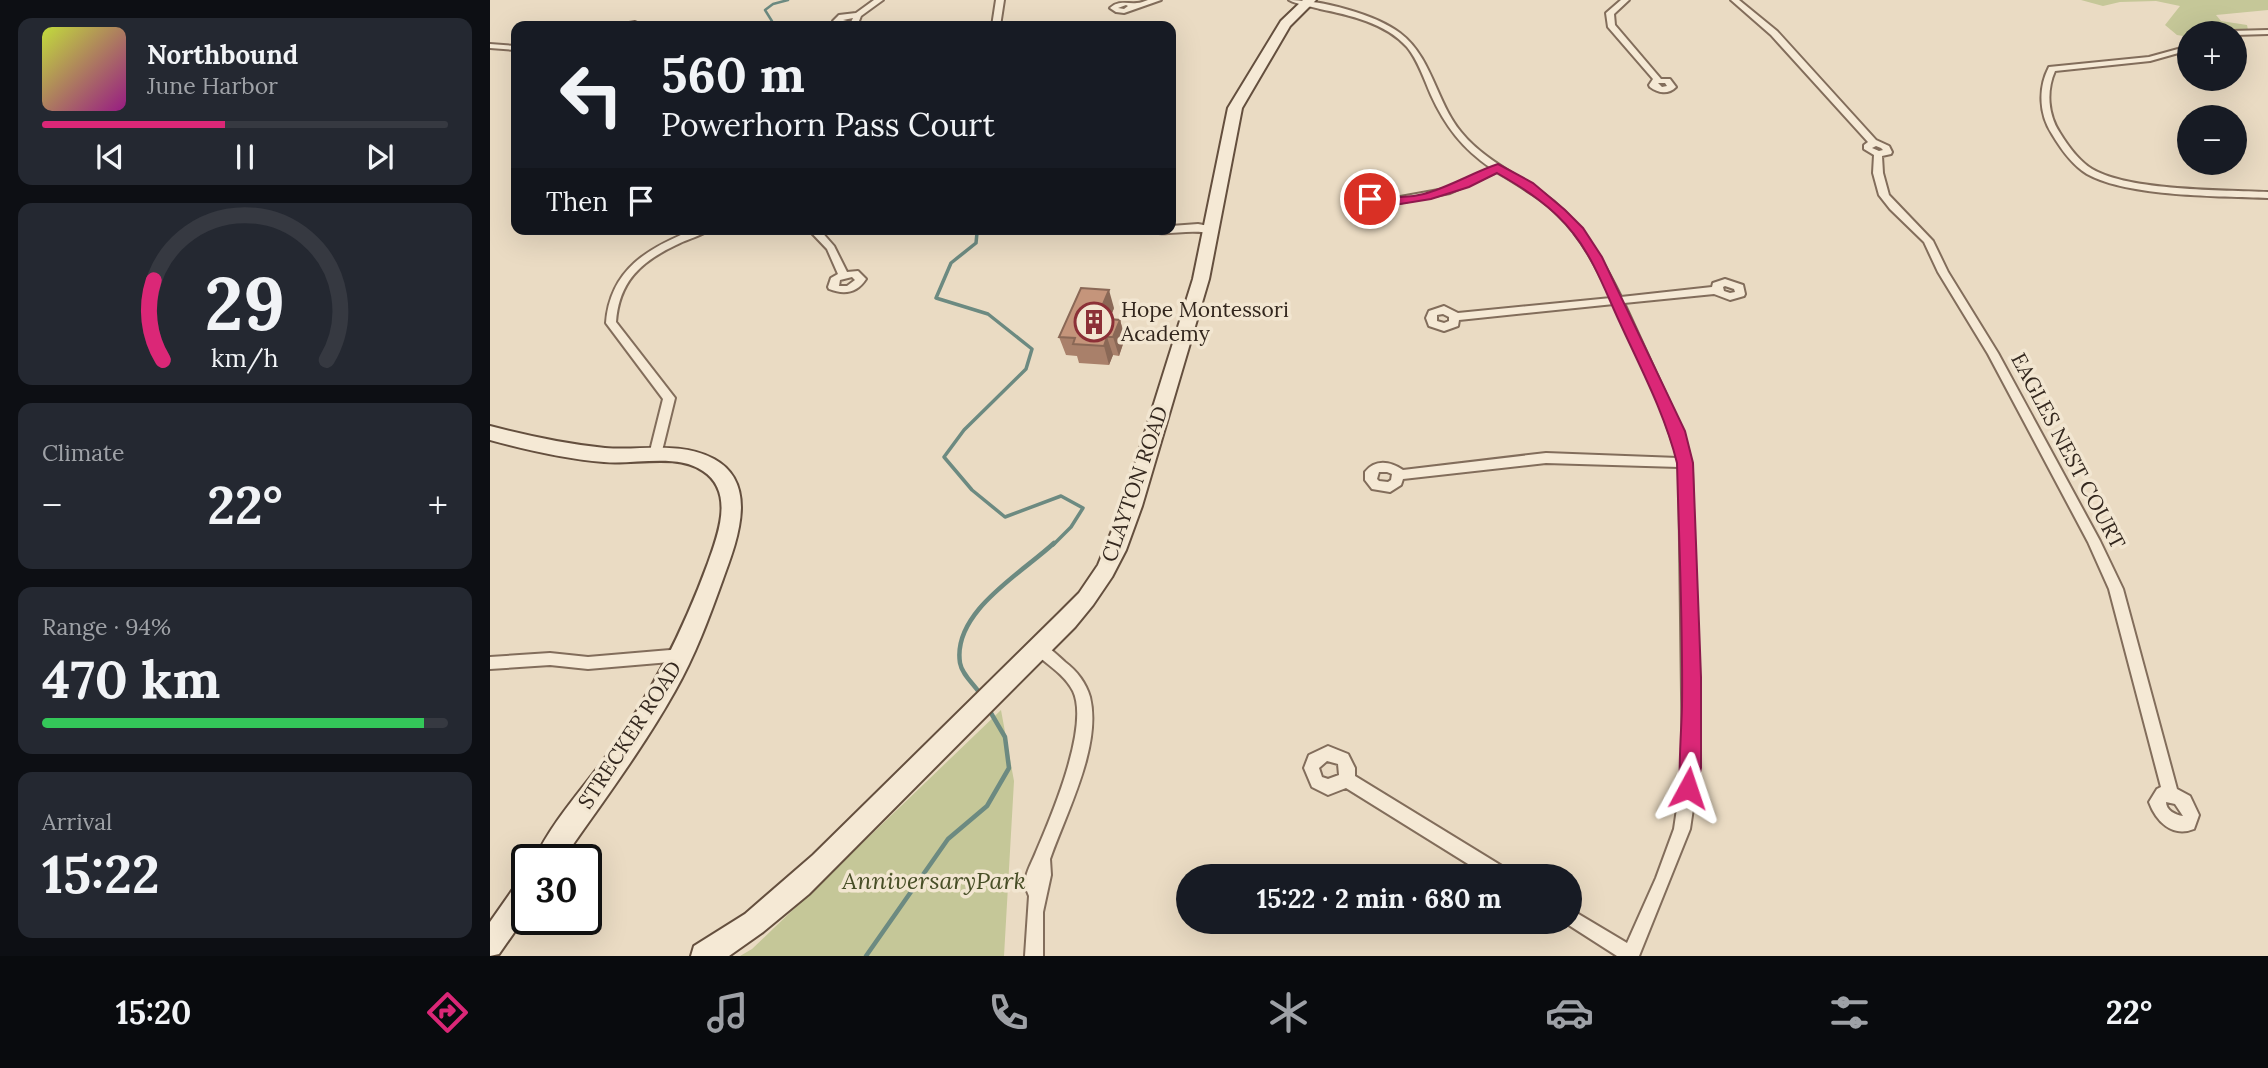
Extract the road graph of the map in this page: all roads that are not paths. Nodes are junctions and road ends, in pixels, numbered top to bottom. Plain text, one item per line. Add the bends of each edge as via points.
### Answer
1 (878, 0) edge
2 (1000, 0) edge
3 (1157, 0) edge
4 (1625, 0) edge
5 (1735, 0) edge
6 (1303, 1) edge
7 (1133, 6) dead end
8 (858, 15) junction
9 (838, 21) edge
10 (856, 21) edge
11 (997, 21) edge
12 (2268, 32) edge
13 (2247, 33) edge
14 (490, 46) edge
15 (511, 48) edge
16 (2177, 51) edge
17 (1658, 80) dead end
18 (1498, 168) junction
19 (2268, 195) edge
20 (1388, 202) dead end
21 (1176, 231) edge
22 (1212, 231) junction
23 (691, 235) edge
24 (819, 235) edge
25 (843, 274) dead end
26 (1717, 290) dead end
27 (1616, 300) junction
28 (1455, 317) dead end
29 (490, 433) edge
30 (655, 454) junction
31 (1685, 463) junction
32 (1399, 475) dead end
33 (1039, 649) junction
34 (682, 655) junction
35 (490, 663) edge
36 (1347, 780) dead end
37 (2171, 794) dead end
38 (558, 844) edge
39 (1483, 864) edge
40 (1037, 895) joint
41 (500, 924) edge
42 (1582, 926) edge
43 (490, 946) edge
44 (704, 956) edge
45 (1034, 956) edge
46 (1630, 956) edge

1 - 8 street
2 - 11 street
3 - 7 street
4 - 17 street via 1610,13 1611,24
5 - 37 street, EAGLES NEST COURT via 1774,33 1876,149 1884,195 1928,241 1983,335 2116,589
6 - 18 street via 1371,21 1403,39 1420,60 1451,126
6 - 22 main road, CLAYTON ROAD via 1235,108
8 - 9 street
8 - 10 street
12 - 13 street
14 - 15 street
16 - 19 street via 2150,59 2052,69 2045,100 2062,143 2088,171 2109,181
18 - 20 street via 1447,191
18 - 27 street via 1547,200 1572,223 1592,250
21 - 22 street
22 - 33 main road, CLAYTON ROAD via 1202,279 1116,550 1086,599
23 - 30 street via 643,260 621,283 611,305 616,332 669,398
24 - 25 street via 831,248
26 - 27 street
27 - 28 street
27 - 31 street via 1677,431
29 - 30 main road, STRECKER ROAD via 578,452
30 - 34 main road, STRECKER ROAD via 710,466 726,480 733,502 725,542
31 - 32 street via 1546,458
31 - 46 street via 1691,768 1682,828
33 - 40 street via 1076,682 1086,714 1085,733 1042,859 1045,870
33 - 44 main road, CLAYTON ROAD via 829,857 774,907
34 - 35 street via 588,663 550,659
34 - 38 main road, STRECKER ROAD
36 - 39 street
40 - 45 street
41 - 43 main road
42 - 46 street

